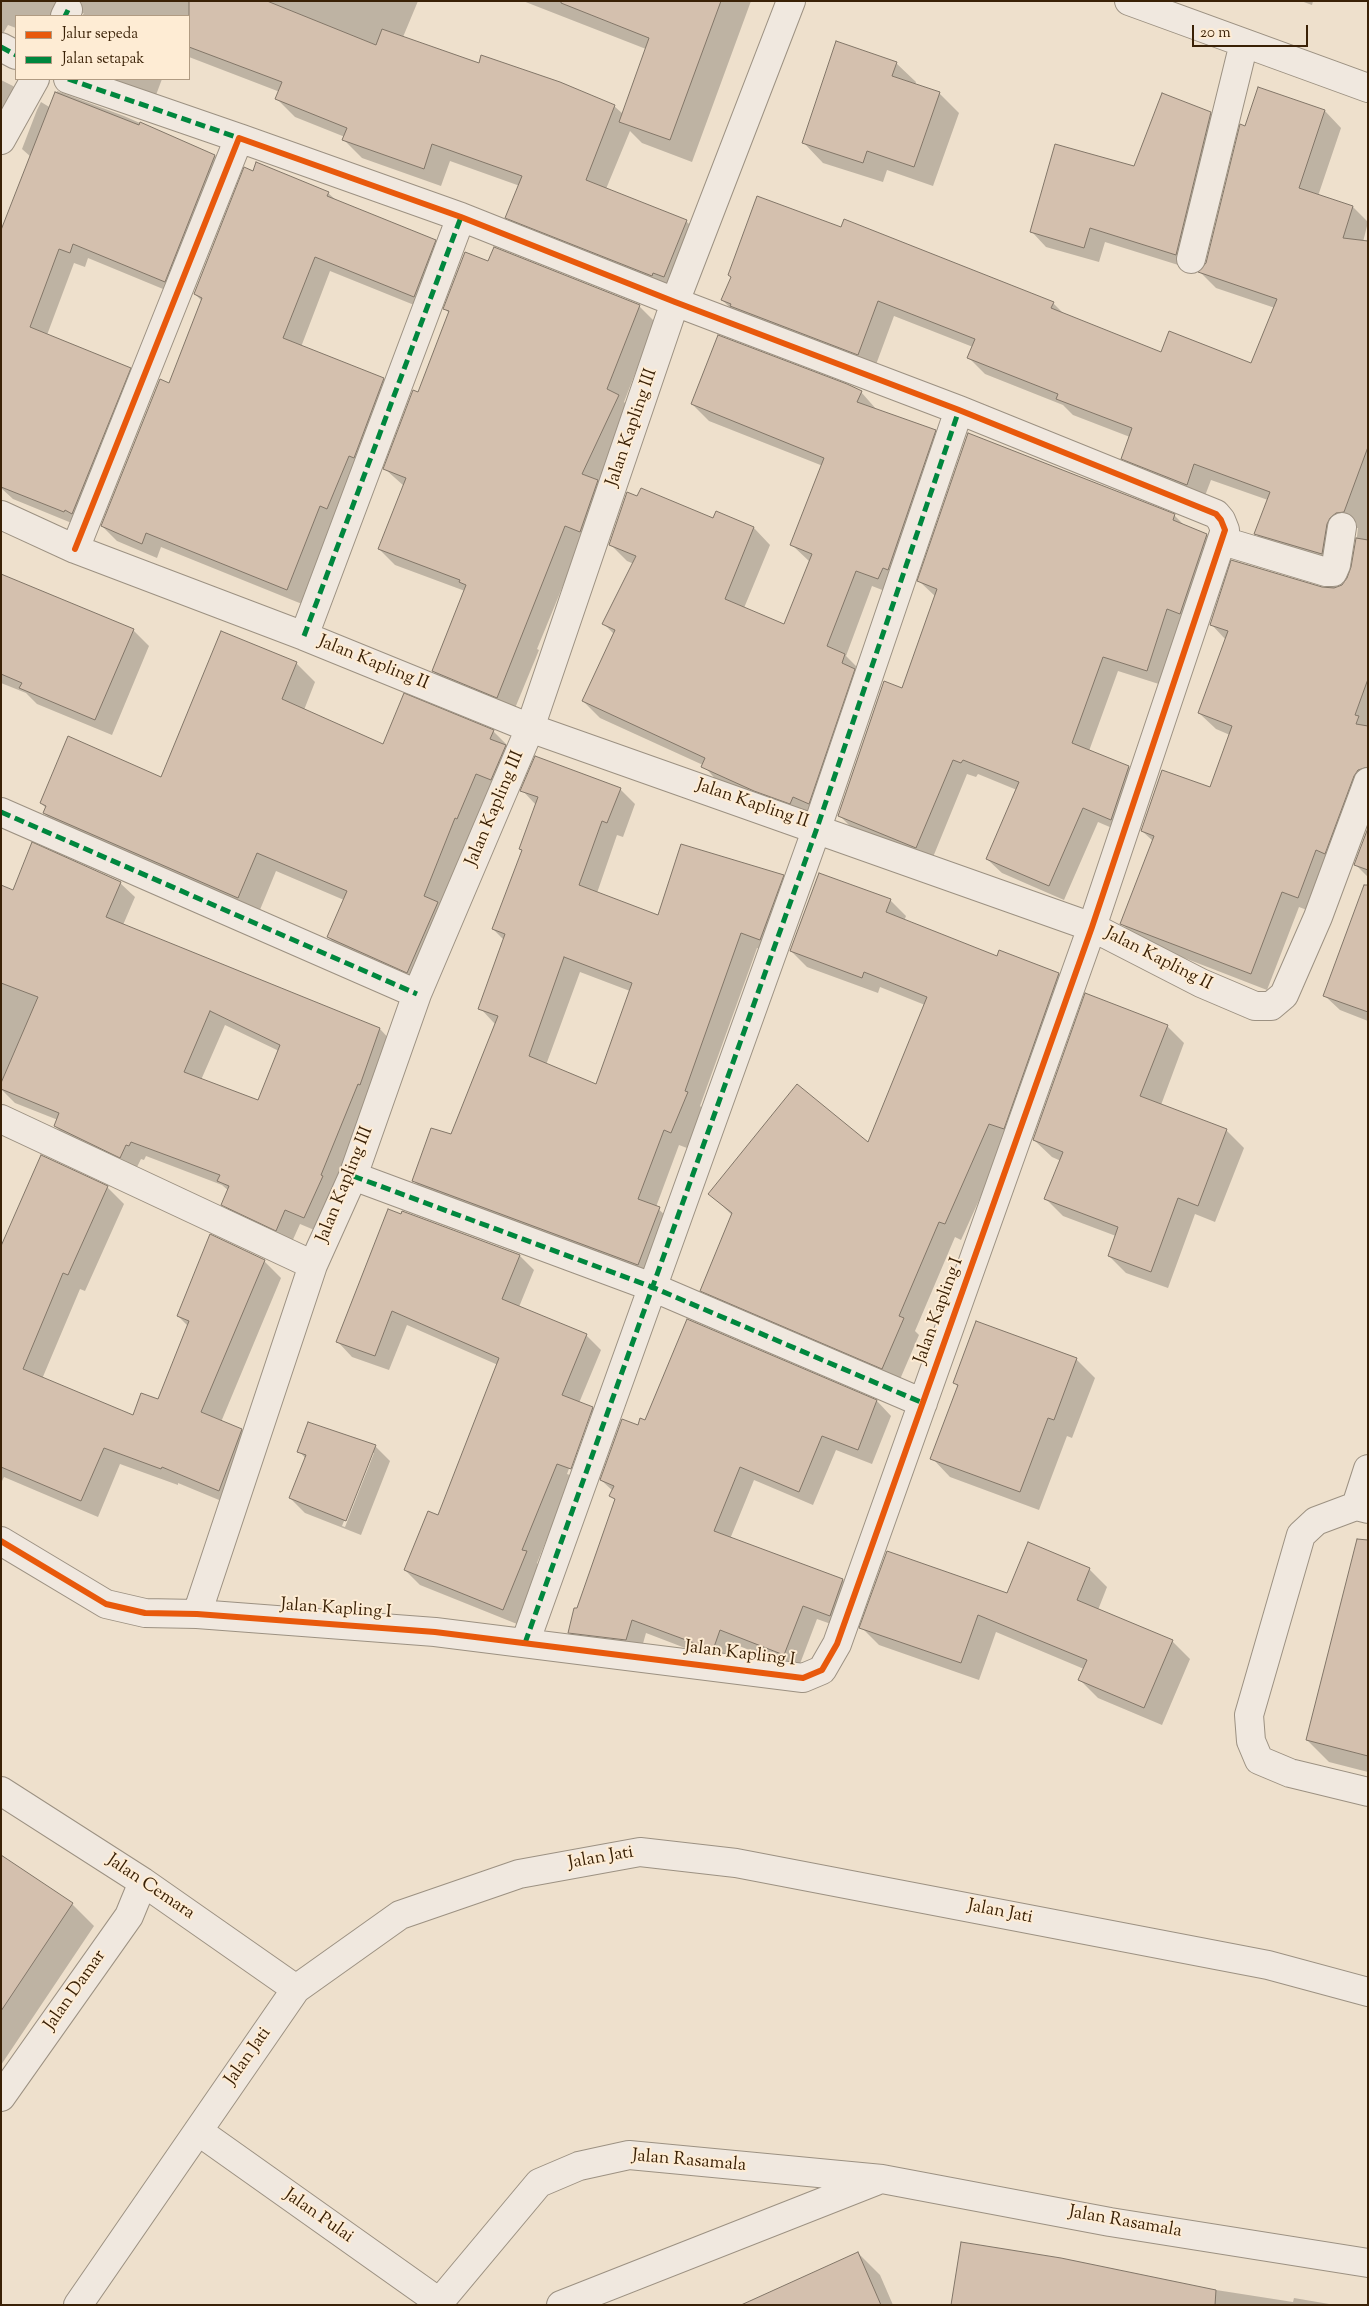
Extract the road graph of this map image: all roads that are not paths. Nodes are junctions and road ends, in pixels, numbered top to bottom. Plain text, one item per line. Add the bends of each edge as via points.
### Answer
1 (791, 1) edge
2 (1129, 1) edge
3 (1244, 43) junction
4 (1, 46) edge
5 (15, 54) edge
6 (34, 80) edge
7 (71, 80) edge
8 (1368, 88) edge
9 (239, 138) junction
10 (1, 140) edge
11 (460, 217) junction
12 (1190, 260) dead end
13 (675, 302) junction
14 (959, 410) junction
15 (1, 515) edge
16 (1342, 527) dead end
17 (1223, 541) junction
18 (75, 549) junction
19 (304, 636) junction
20 (530, 728) junction
21 (1368, 782) edge
22 (1, 812) edge
23 (817, 828) junction
24 (1092, 927) junction
25 (417, 994) junction
26 (1, 1119) edge
27 (353, 1176) junction
28 (313, 1265) junction
29 (652, 1288) junction
30 (923, 1403) junction
31 (1368, 1469) edge
32 (1362, 1508) edge
33 (1, 1541) edge
34 (197, 1614) junction
35 (525, 1643) junction
36 (1, 1791) edge
37 (1368, 1792) edge
38 (143, 1882) junction
39 (296, 1989) junction
40 (1368, 1992) edge
41 (1, 2097) edge
42 (198, 2131) junction
43 (882, 2179) junction
44 (1368, 2263) edge
45 (438, 2304) edge
46 (78, 2305) edge
47 (561, 2305) edge

1 - 13 street, Jalan Kapling III
2 - 3 street
3 - 8 street
3 - 12 street
4 - 5 street
6 - 10 street
7 - 9 street
9 - 11 street
9 - 18 street
11 - 13 street
11 - 19 street
13 - 14 street
13 - 20 street, Jalan Kapling III
14 - 17 street via 1216,514 1226,530
14 - 23 street
15 - 18 street, Jalan Kapling II
16 - 17 street via 1332,572
17 - 24 street, Jalan Kapling I
18 - 19 street, Jalan Kapling II
19 - 20 street, Jalan Kapling II
20 - 23 street, Jalan Kapling II
20 - 25 street, Jalan Kapling III
21 - 24 street, Jalan Kapling II via 1307,943 1284,995 1271,1006 1255,1006 1201,984
22 - 25 street
23 - 24 street, Jalan Kapling II
23 - 29 street
24 - 30 street, Jalan Kapling I
25 - 27 street, Jalan Kapling III
26 - 28 street
27 - 28 street, Jalan Kapling III
27 - 29 street
28 - 34 street, Jalan Kapling III
29 - 30 street
29 - 35 street
30 - 35 street, Jalan Kapling I via 837,1644 822,1670 804,1678
31 - 32 street
32 - 37 street via 1316,1521 1301,1535 1249,1715 1251,1741 1259,1760 1290,1773
33 - 34 street, Jalan Kapling I via 106,1604 145,1613
34 - 35 street, Jalan Kapling I via 435,1632
36 - 38 street, Jalan Cemara
38 - 39 street, Jalan Cemara
38 - 41 street, Jalan Damar via 129,1916
39 - 40 street, Jalan Jati via 400,1915 519,1874 640,1852 736,1863 1268,1965
39 - 42 street, Jalan Jati
42 - 45 street, Jalan Pulai
42 - 46 street, Jalan Jati
43 - 44 street, Jalan Rasamala via 1110,2222
43 - 45 street, Jalan Rasamala via 629,2155 579,2166 539,2183
43 - 47 street

